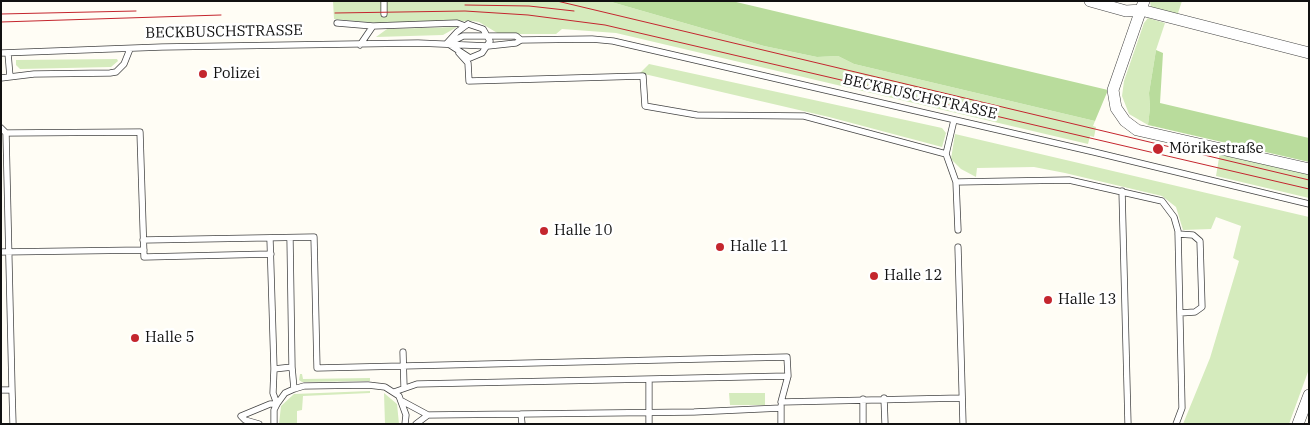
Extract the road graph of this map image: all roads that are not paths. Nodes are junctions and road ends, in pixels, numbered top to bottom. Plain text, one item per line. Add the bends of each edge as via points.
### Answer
1 (384, 1) edge
2 (1090, 1) edge
3 (1142, 6) edge
4 (384, 14) dead end
5 (337, 23) dead end
6 (374, 26) junction
7 (465, 26) junction
8 (489, 36) junction
9 (521, 40) junction
10 (447, 44) junction
11 (360, 45) junction
12 (488, 46) junction
13 (130, 48) junction
14 (4, 53) edge
15 (459, 53) junction
16 (1309, 53) edge
17 (10, 77) junction
18 (1, 78) edge
19 (954, 120) junction
20 (3, 130) edge
21 (946, 154) junction
22 (1309, 169) edge
23 (956, 182) junction
24 (1122, 191) junction
25 (1309, 204) edge
26 (958, 230) dead end
27 (1178, 234) junction
28 (290, 238) junction
29 (270, 239) junction
30 (144, 240) junction
31 (958, 247) dead end
32 (144, 250) junction
33 (1, 252) edge
34 (9, 252) junction
35 (271, 254) junction
36 (1180, 313) junction
37 (403, 352) dead end
38 (404, 366) junction
39 (292, 367) junction
40 (274, 369) junction
41 (788, 376) junction
42 (649, 379) junction
43 (404, 387) junction
44 (294, 389) junction
45 (1, 390) edge
46 (12, 390) junction
47 (394, 392) junction
48 (1309, 395) edge
49 (884, 398) junction
50 (962, 398) junction
51 (863, 399) junction
52 (402, 401) junction
53 (277, 404) junction
54 (781, 405) junction
55 (648, 412) junction
56 (522, 414) junction
57 (428, 415) junction
58 (13, 424) edge
59 (259, 424) edge
60 (274, 424) edge
61 (405, 424) edge
62 (416, 424) edge
63 (522, 424) edge
64 (649, 424) edge
65 (781, 424) edge
66 (863, 424) edge
67 (885, 424) edge
68 (962, 424) edge
69 (1128, 424) edge
70 (1176, 424) edge
71 (1298, 424) edge

1 - 4 lane
2 - 3 street via 1126,11
3 - 16 street
3 - 22 street via 1113,90 1116,108 1125,121 1137,130
5 - 6 lane
6 - 7 lane via 457,23
6 - 11 lane
7 - 8 lane, BECKBUSCHSTRASSE via 473,24
7 - 10 lane
8 - 9 lane, BECKBUSCHSTRASSE via 516,36
8 - 10 lane via 463,36
8 - 12 lane
9 - 12 lane, BECKBUSCHSTRASSE
9 - 19 lane, BECKBUSCHSTRASSE via 613,41
10 - 11 lane, BECKBUSCHSTRASSE
10 - 12 lane
10 - 15 lane
11 - 13 lane, BECKBUSCHSTRASSE
12 - 15 lane, BECKBUSCHSTRASSE via 474,57
13 - 14 lane, BECKBUSCHSTRASSE
13 - 17 lane via 124,64 116,72
14 - 17 lane
15 - 21 lane via 468,63 468,81 643,76 645,106 697,115 804,116
17 - 18 lane
19 - 21 lane
19 - 25 lane, BECKBUSCHSTRASSE
20 - 30 lane via 140,132
20 - 34 lane
21 - 23 lane
23 - 24 lane via 1069,180
23 - 26 lane
24 - 27 lane via 1162,201 1174,217
24 - 69 lane
27 - 36 lane
27 - 36 lane via 1193,235 1200,242 1202,307 1195,312
28 - 29 lane
28 - 38 lane via 314,237 317,368
28 - 39 lane
29 - 30 lane
29 - 35 lane
30 - 32 lane
31 - 50 lane
32 - 34 lane
32 - 35 lane via 144,257
33 - 34 lane
34 - 46 lane
35 - 40 lane
36 - 70 lane via 1182,408
37 - 38 lane
38 - 41 lane via 787,357
38 - 43 lane
39 - 40 lane
39 - 44 lane
40 - 53 lane via 273,393
41 - 42 lane
41 - 54 lane
42 - 43 lane via 417,384
42 - 55 lane
43 - 47 lane
44 - 47 lane via 368,385
44 - 53 lane
45 - 46 lane
46 - 58 lane
47 - 52 lane
48 - 71 street
49 - 50 lane
49 - 51 lane
49 - 67 lane
50 - 68 lane
51 - 54 lane
51 - 66 lane
52 - 57 lane
52 - 61 lane
53 - 59 lane via 241,416
53 - 60 lane
54 - 55 lane
54 - 65 lane
55 - 56 lane
55 - 64 lane
56 - 57 lane
56 - 63 lane
57 - 62 lane

